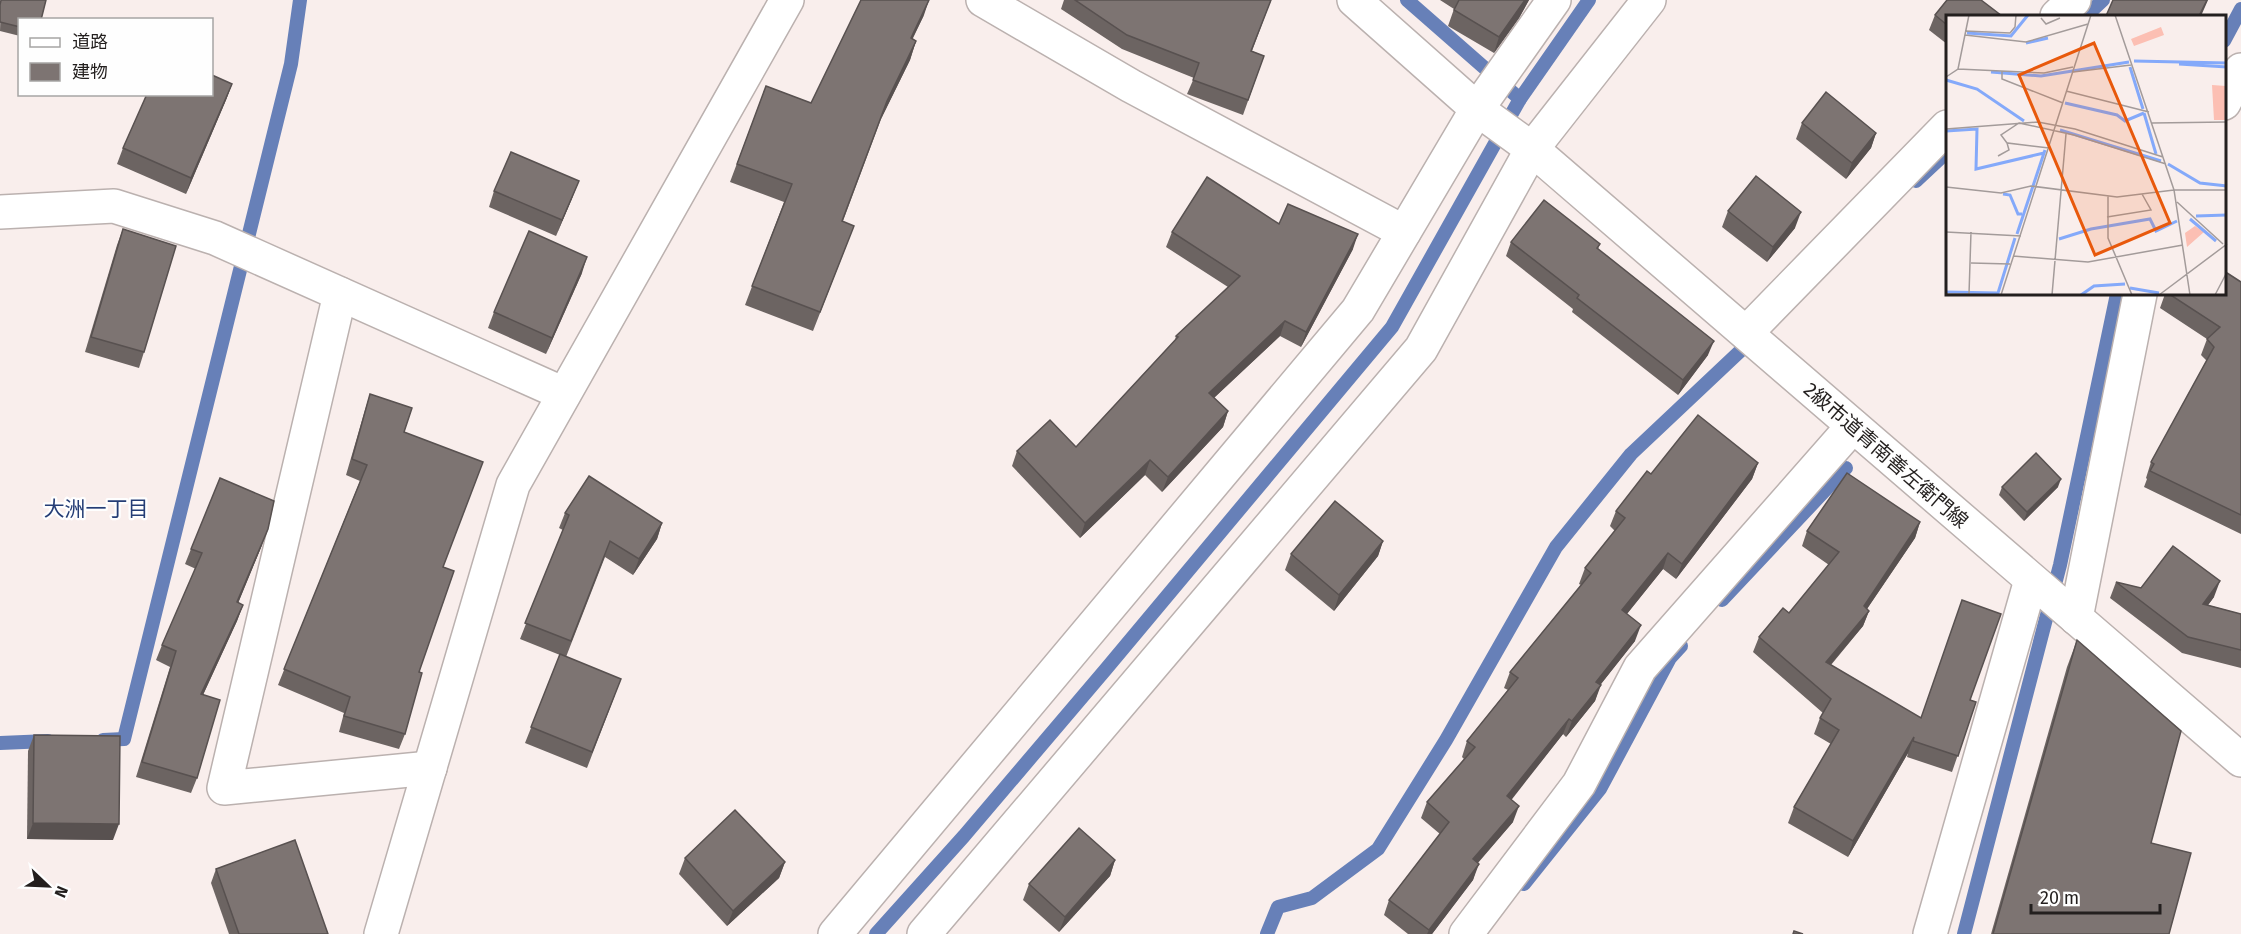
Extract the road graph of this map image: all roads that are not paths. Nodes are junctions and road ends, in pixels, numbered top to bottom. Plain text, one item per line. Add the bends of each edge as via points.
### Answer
1 (787, 0) edge
2 (983, 0) edge
3 (1354, 0) edge
4 (1554, 0) edge
5 (1649, 0) edge
6 (2074, 0) edge
7 (2058, 15) edge
8 (2241, 70) edge
9 (2226, 99) edge
10 (1478, 110) junction
11 (1946, 128) edge
12 (1529, 147) junction
13 (0, 212) edge
14 (1404, 232) junction
15 (340, 294) junction
16 (2140, 296) edge
17 (1746, 333) junction
18 (564, 394) junction
19 (1854, 426) junction
20 (2031, 580) junction
21 (2076, 618) junction
22 (2241, 760) edge
23 (430, 768) junction
24 (381, 934) edge
25 (835, 934) edge
26 (924, 934) edge
27 (1466, 934) edge
28 (1930, 934) edge

1 - 18 street
2 - 14 street via 1131,86
3 - 10 street
4 - 10 street
5 - 12 street
6 - 7 street
8 - 9 street
10 - 12 street, 2級市道青南善左衛門線
10 - 14 street
11 - 17 street
12 - 17 street, 2級市道青南善左衛門線
12 - 26 street via 1422,349
13 - 15 street via 114,206 215,238
14 - 25 street via 1358,310
15 - 18 street
15 - 23 street via 224,788
16 - 21 street
17 - 19 street, 2級市道青南善左衛門線
18 - 23 street via 513,485
19 - 20 street, 2級市道青南善左衛門線
19 - 27 street via 1640,668 1579,784
20 - 21 street, 2級市道青南善左衛門線
20 - 28 street
21 - 22 street, 2級市道青南善左衛門線
23 - 24 street

